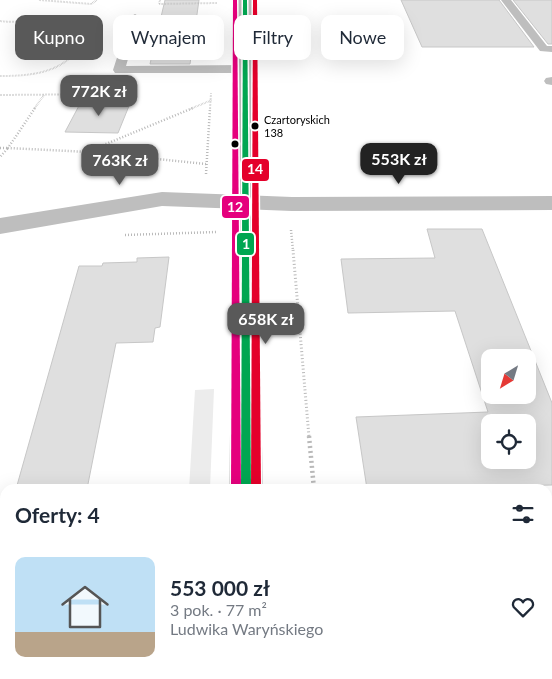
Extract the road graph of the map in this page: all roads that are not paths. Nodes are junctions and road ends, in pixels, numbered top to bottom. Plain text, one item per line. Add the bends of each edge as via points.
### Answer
1 (245, 0) edge
2 (506, 0) edge
3 (552, 49) edge
4 (122, 60) edge
5 (245, 69) junction
6 (245, 202) junction
7 (552, 202) edge
8 (0, 226) edge
9 (246, 484) edge

1 - 5 main road
2 - 3 lane via 544,49
4 - 5 lane via 119,70
5 - 6 main road
6 - 7 street
6 - 8 street via 162,199
6 - 9 main road

